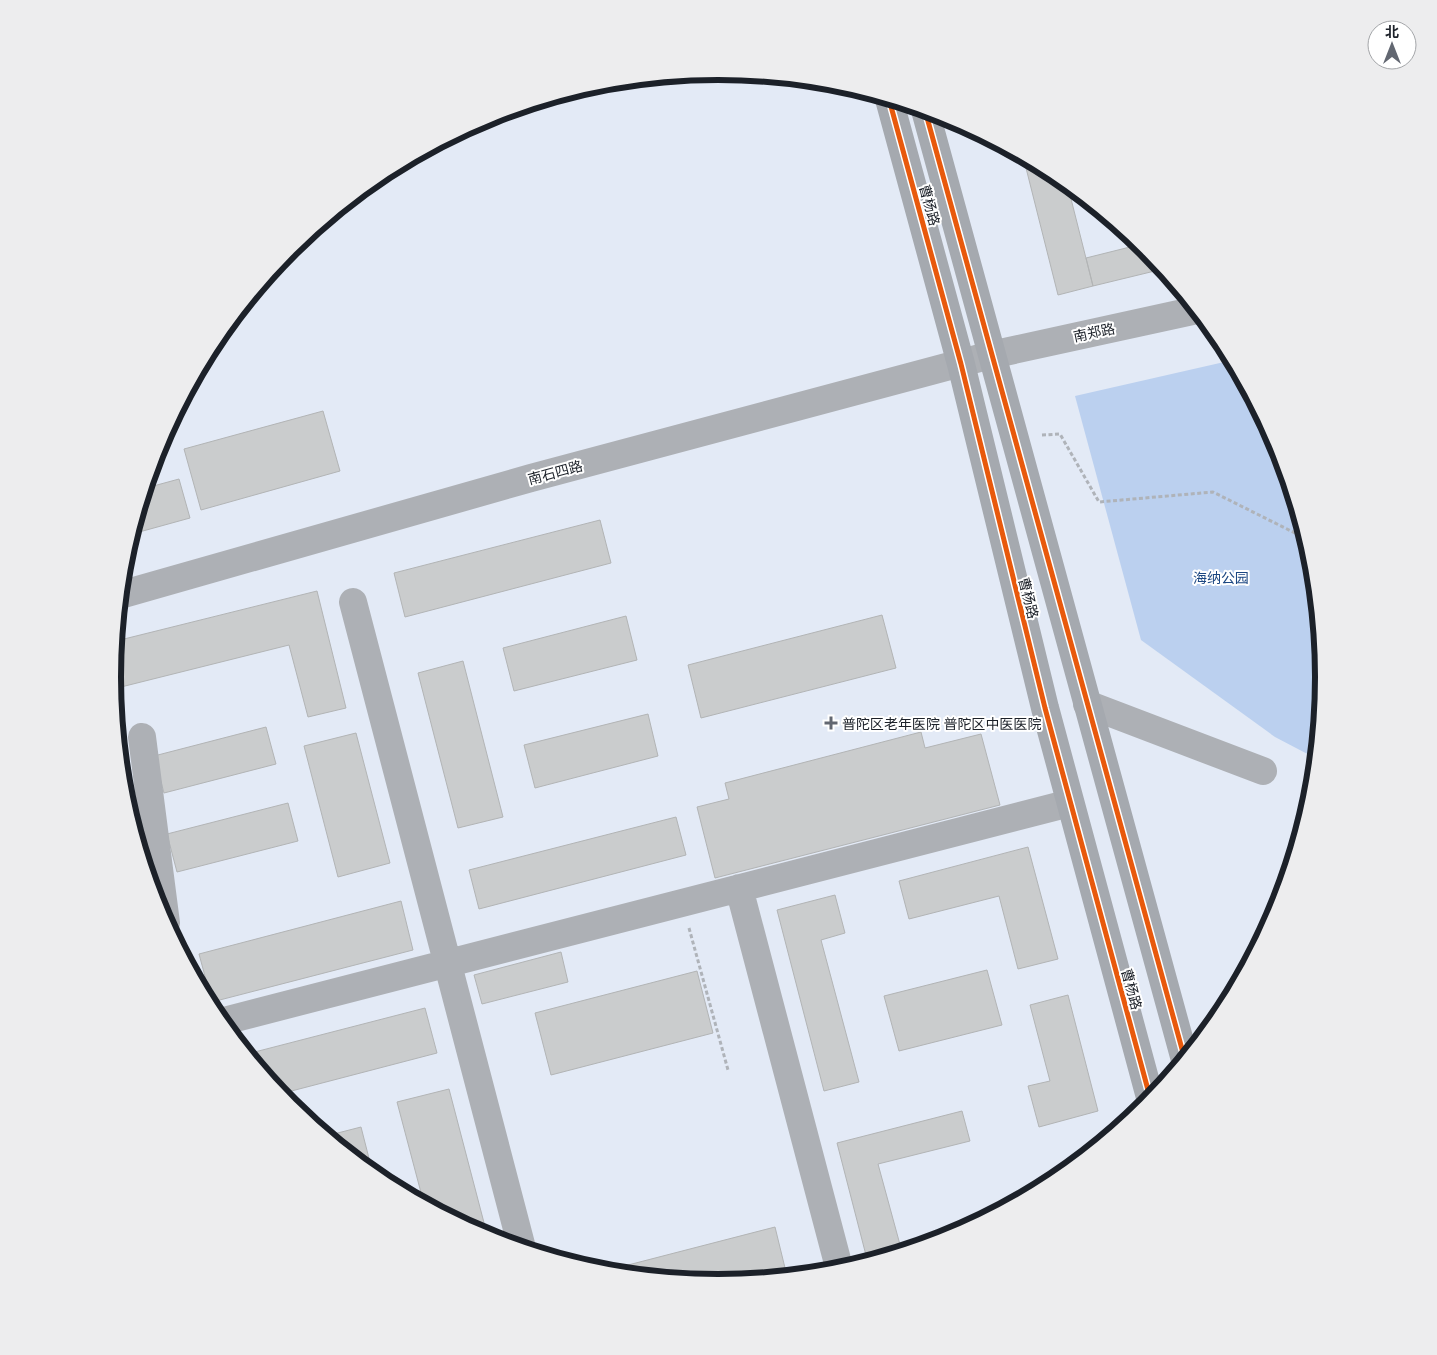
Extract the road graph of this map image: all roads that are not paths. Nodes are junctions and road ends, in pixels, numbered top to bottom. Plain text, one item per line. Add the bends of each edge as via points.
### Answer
1 (891, 106) edge
2 (927, 118) edge
3 (1191, 311) edge
4 (991, 355) junction
5 (960, 364) junction
6 (127, 593) edge
7 (353, 602) dead end
8 (1087, 704) junction
9 (142, 737) dead end
10 (1262, 771) dead end
11 (1070, 803) junction
12 (739, 888) junction
13 (163, 897) edge
14 (448, 963) junction
15 (229, 1020) edge
16 (1183, 1053) edge
17 (1149, 1092) edge
18 (520, 1241) edge
19 (838, 1263) edge

1 - 5 main road, 曹杨路
2 - 4 main road, 曹杨路
3 - 4 street, 南郑路
4 - 5 street, 南石四路
4 - 8 main road, 曹杨路
5 - 6 street, 南石四路 via 531,478
5 - 11 main road, 曹杨路
7 - 14 street
8 - 10 street
8 - 16 main road, 曹杨路
9 - 13 street
11 - 12 street
11 - 17 main road, 曹杨路
12 - 14 street
12 - 19 street
14 - 15 street
14 - 18 street

